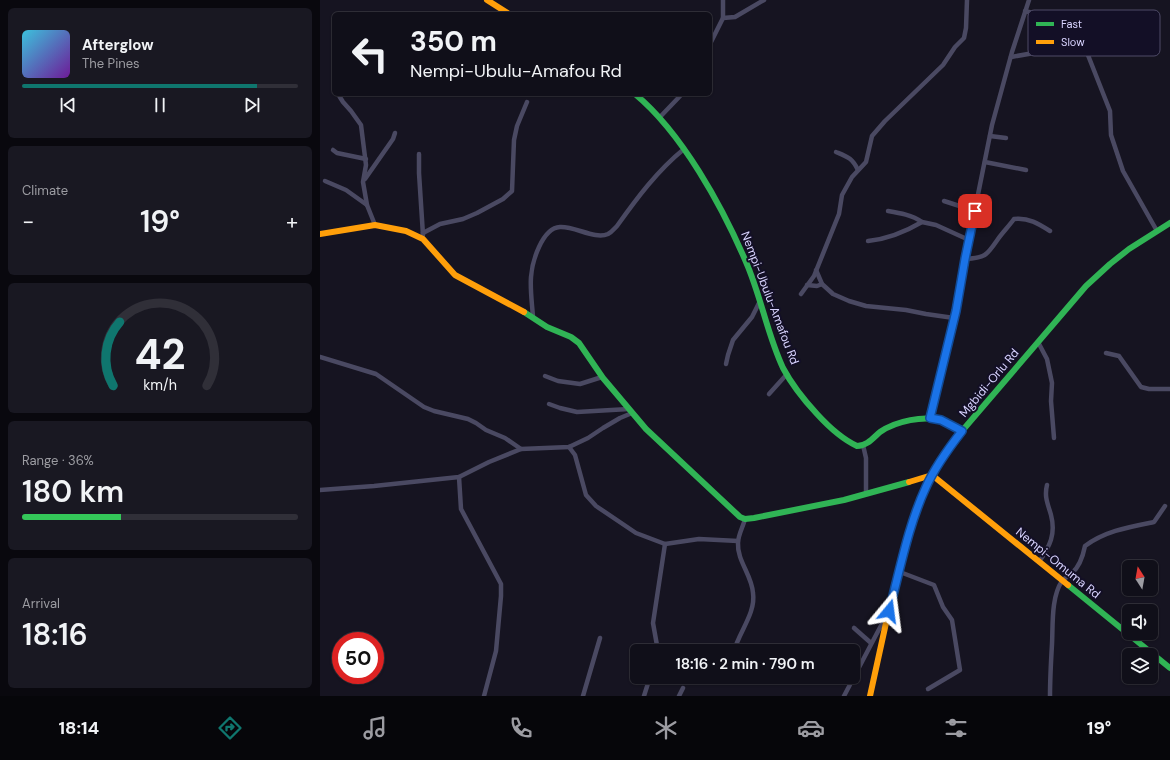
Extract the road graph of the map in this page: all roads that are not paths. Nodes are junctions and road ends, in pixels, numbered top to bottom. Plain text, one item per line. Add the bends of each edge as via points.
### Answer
1 (487, 0) edge
2 (723, 0) edge
3 (764, 0) edge
4 (967, 0) edge
5 (1029, 0) edge
6 (1024, 11) junction
7 (506, 12) edge
8 (1028, 12) edge
9 (723, 18) junction
10 (712, 40) edge
11 (1028, 53) edge
12 (1011, 56) junction
13 (1088, 56) edge
14 (339, 96) edge
15 (638, 96) edge
16 (680, 96) edge
17 (527, 102) dead end
18 (660, 117) junction
19 (395, 133) dead end
20 (990, 136) junction
21 (1006, 138) dead end
22 (684, 149) junction
23 (333, 150) dead end
24 (836, 152) dead end
25 (419, 154) dead end
26 (366, 159) junction
27 (985, 162) junction
28 (858, 170) junction
29 (1026, 170) dead end
30 (325, 181) dead end
31 (363, 182) junction
32 (944, 201) dead end
33 (366, 205) junction
34 (888, 211) dead end
35 (975, 211) junction
36 (922, 222) junction
37 (1170, 223) edge
38 (375, 225) junction
39 (1157, 231) junction
40 (1050, 232) dead end
41 (320, 234) edge
42 (423, 236) junction
43 (969, 240) junction
44 (868, 241) dead end
45 (965, 259) junction
46 (816, 270) junction
47 (822, 284) junction
48 (807, 285) junction
49 (801, 294) dead end
50 (760, 301) junction
51 (533, 317) junction
52 (954, 318) junction
53 (1038, 342) junction
54 (1106, 353) dead end
55 (320, 357) edge
56 (726, 364) dead end
57 (787, 374) junction
58 (545, 376) dead end
59 (602, 376) junction
60 (1170, 389) edge
61 (769, 394) dead end
62 (549, 404) dead end
63 (630, 411) junction
64 (930, 418) junction
65 (962, 431) junction
66 (1054, 438) dead end
67 (863, 445) junction
68 (568, 447) junction
69 (521, 449) junction
70 (932, 475) junction
71 (459, 477) junction
72 (1046, 485) dead end
73 (320, 490) edge
74 (866, 494) junction
75 (1165, 506) dead end
76 (745, 519) junction
77 (738, 541) junction
78 (665, 544) junction
79 (1040, 562) junction
80 (900, 572) junction
81 (1062, 580) junction
82 (889, 611) junction
83 (854, 628) dead end
84 (600, 638) dead end
85 (871, 643) junction
86 (657, 644) edge
87 (737, 644) edge
88 (1169, 666) edge
89 (648, 684) edge
90 (683, 688) dead end
91 (928, 689) dead end
92 (484, 696) edge
93 (583, 696) edge
94 (644, 696) edge
95 (679, 696) edge
96 (844, 696) edge
97 (870, 696) edge
98 (1050, 696) edge

1 - 7 street
2 - 9 street
3 - 9 street via 735,17
4 - 28 street via 964,38 943,65 872,136 866,162
5 - 6 street
6 - 8 street
6 - 12 street
9 - 10 street
11 - 12 street
12 - 20 street
13 - 39 street via 1110,111 1111,135 1123,171
14 - 26 street via 362,125
15 - 18 street, Nempi-Ubulu-Amafou Rd
16 - 18 street
17 - 42 street via 514,140 512,191 477,213 440,224
18 - 22 street, Nempi-Ubulu-Amafou Rd
19 - 31 street
20 - 21 street
20 - 27 street
22 - 50 street, Nempi-Ubulu-Amafou Rd via 716,200 742,250
22 - 51 street via 656,175 610,233 597,235 568,227 558,227 545,236 534,261 531,276
23 - 26 street
24 - 28 street via 848,156
25 - 42 street
26 - 31 street
27 - 29 street
27 - 35 street
28 - 46 street via 842,195 839,214
30 - 33 street via 346,190
31 - 33 street
32 - 35 street
33 - 38 street
34 - 36 street via 903,213
35 - 43 street
36 - 43 street via 936,225
36 - 44 street via 893,236
37 - 39 street, Mgbidi-Orlu Rd
38 - 41 street
38 - 42 street
39 - 53 street, Mgbidi-Orlu Rd via 1129,249 1086,286
40 - 45 street via 1035,222 1023,218 1014,219 990,252 977,258
42 - 51 street via 456,275
43 - 45 street
45 - 52 street
46 - 47 street
46 - 48 street
47 - 48 street
47 - 52 street via 833,294 866,306
48 - 49 street
50 - 56 street via 733,340
50 - 57 street, Nempi-Ubulu-Amafou Rd via 778,356
51 - 59 street via 579,343
52 - 64 street
53 - 65 street, Mgbidi-Orlu Rd
53 - 66 street via 1047,359 1052,383
54 - 60 street via 1119,356 1141,387
55 - 69 street via 376,374 424,407 468,419
57 - 61 street
57 - 67 street, Nempi-Ubulu-Amafou Rd via 803,397 832,429 857,446
58 - 59 street via 580,384
59 - 63 street
62 - 63 street via 577,412
63 - 68 street via 588,438
63 - 76 street via 740,518
64 - 65 street via 941,420
64 - 67 street via 897,424 883,430
65 - 70 street, Mgbidi-Orlu Rd
67 - 74 street via 866,458
68 - 69 street
68 - 78 street via 575,455 586,495 596,506 636,533
69 - 71 street
70 - 74 street
70 - 79 street, Nempi-Omuma Rd
70 - 80 street, Mgbidi-Orlu Rd via 910,529
71 - 73 street
71 - 92 street via 461,509 501,584 496,651
72 - 79 street via 1046,502 1051,516 1053,537
74 - 76 street
75 - 81 street via 1154,522 1096,538 1085,546 1083,556 1073,573
76 - 77 street
77 - 78 street via 699,539
77 - 87 street via 753,593 753,602
78 - 86 street via 653,622
79 - 81 street, Nempi-Omuma Rd
80 - 82 street, Mgbidi-Orlu Rd
80 - 91 street via 934,585 943,607 952,620 960,670
81 - 88 street, Nempi-Omuma Rd
81 - 98 street via 1052,619
82 - 85 street
82 - 97 street, Mgbidi-Orlu Rd
83 - 85 street
84 - 93 street
85 - 96 street
89 - 94 street
90 - 95 street

